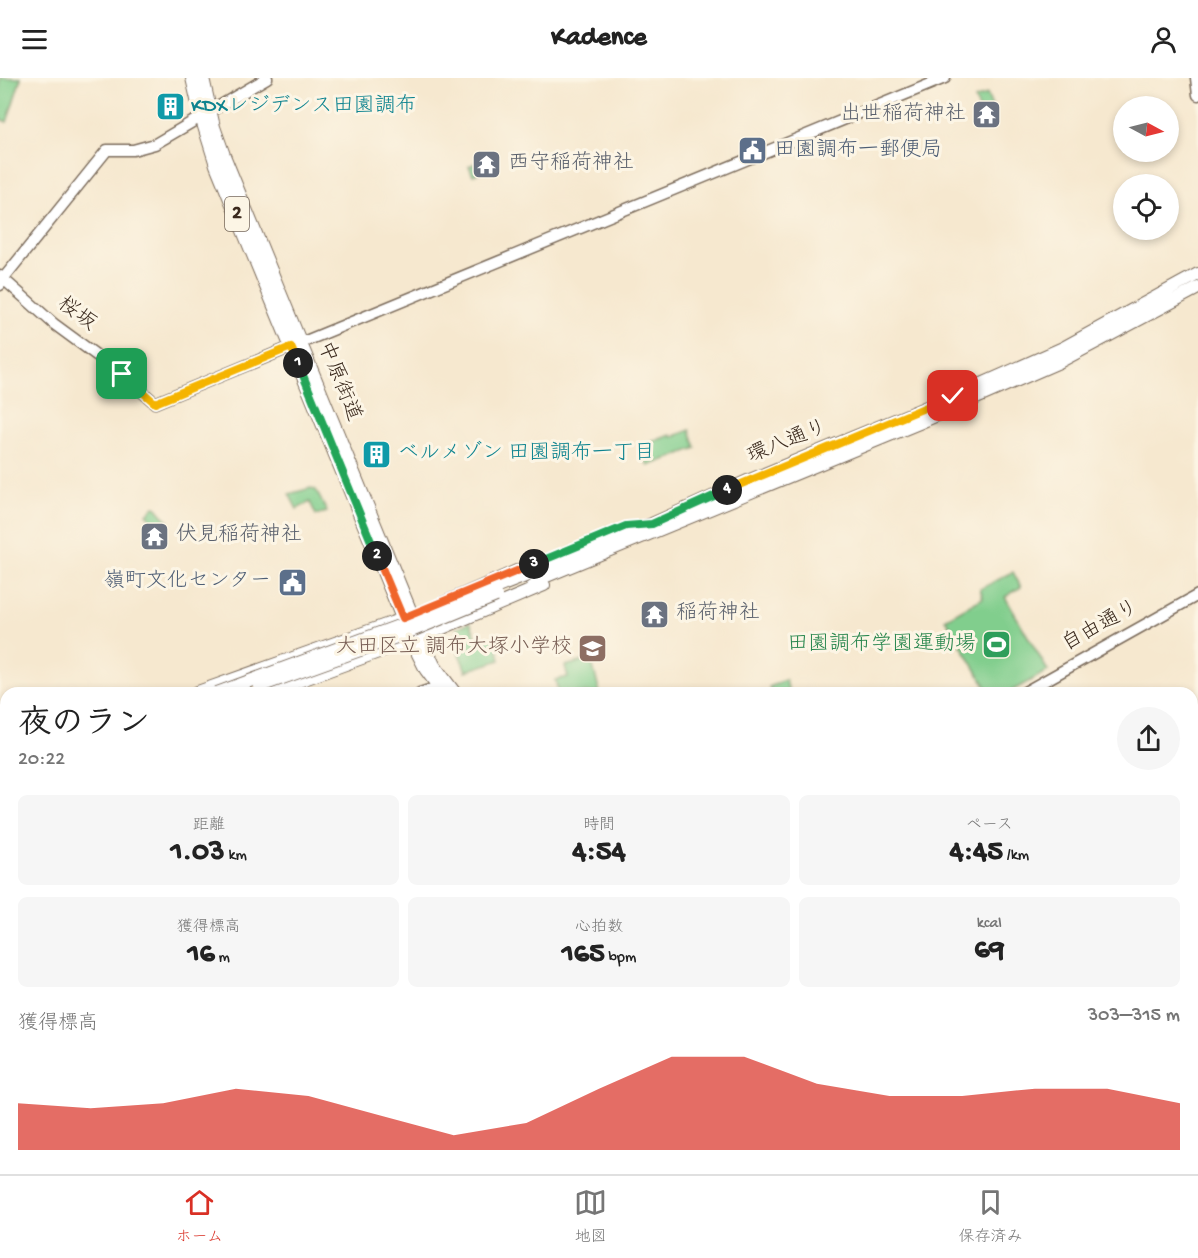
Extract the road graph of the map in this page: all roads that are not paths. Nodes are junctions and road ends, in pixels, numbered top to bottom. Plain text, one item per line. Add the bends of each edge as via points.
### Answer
1 (192, 78) edge
2 (203, 78) edge
3 (267, 78) edge
4 (945, 78) edge
5 (1196, 78) edge
6 (1198, 94) edge
7 (206, 115) junction
8 (1198, 274) edge
9 (1, 280) edge
10 (1198, 288) edge
11 (296, 345) junction
12 (654, 528) junction
13 (529, 578) junction
14 (472, 590) junction
15 (1198, 595) edge
16 (480, 611) junction
17 (408, 617) junction
18 (416, 639) junction
19 (212, 687) edge
20 (233, 687) edge
21 (258, 687) edge
22 (283, 687) edge
23 (438, 687) edge
24 (450, 687) edge
25 (1034, 687) edge

1 - 7 main road, 中原街道 / 2
2 - 7 main road, 中原街道 / 2
3 - 7 street
4 - 11 street
5 - 6 street
7 - 9 street via 150,146 107,150
7 - 11 main road, 中原街道 / 2
8 - 12 main road, 環八通り via 1063,348 750,480
9 - 11 street, 桜坂 via 155,403
10 - 12 main road, 環八通り via 1059,362 919,423
11 - 17 main road, 中原街道 / 2
12 - 13 main road, 環八通り
12 - 14 main road via 626,526
12 - 16 main road via 643,543
13 - 20 main road, 環八通り, bridge
13 - 21 main road, 環八通り, bridge via 399,636
14 - 16 main road
14 - 17 main road
15 - 25 street, 自由通り
16 - 18 main road
17 - 18 main road, 中原街道 / 2
17 - 19 main road
18 - 22 main road
18 - 23 main road, 中原街道 / 2 via 426,670
18 - 24 main road, 中原街道 / 2

